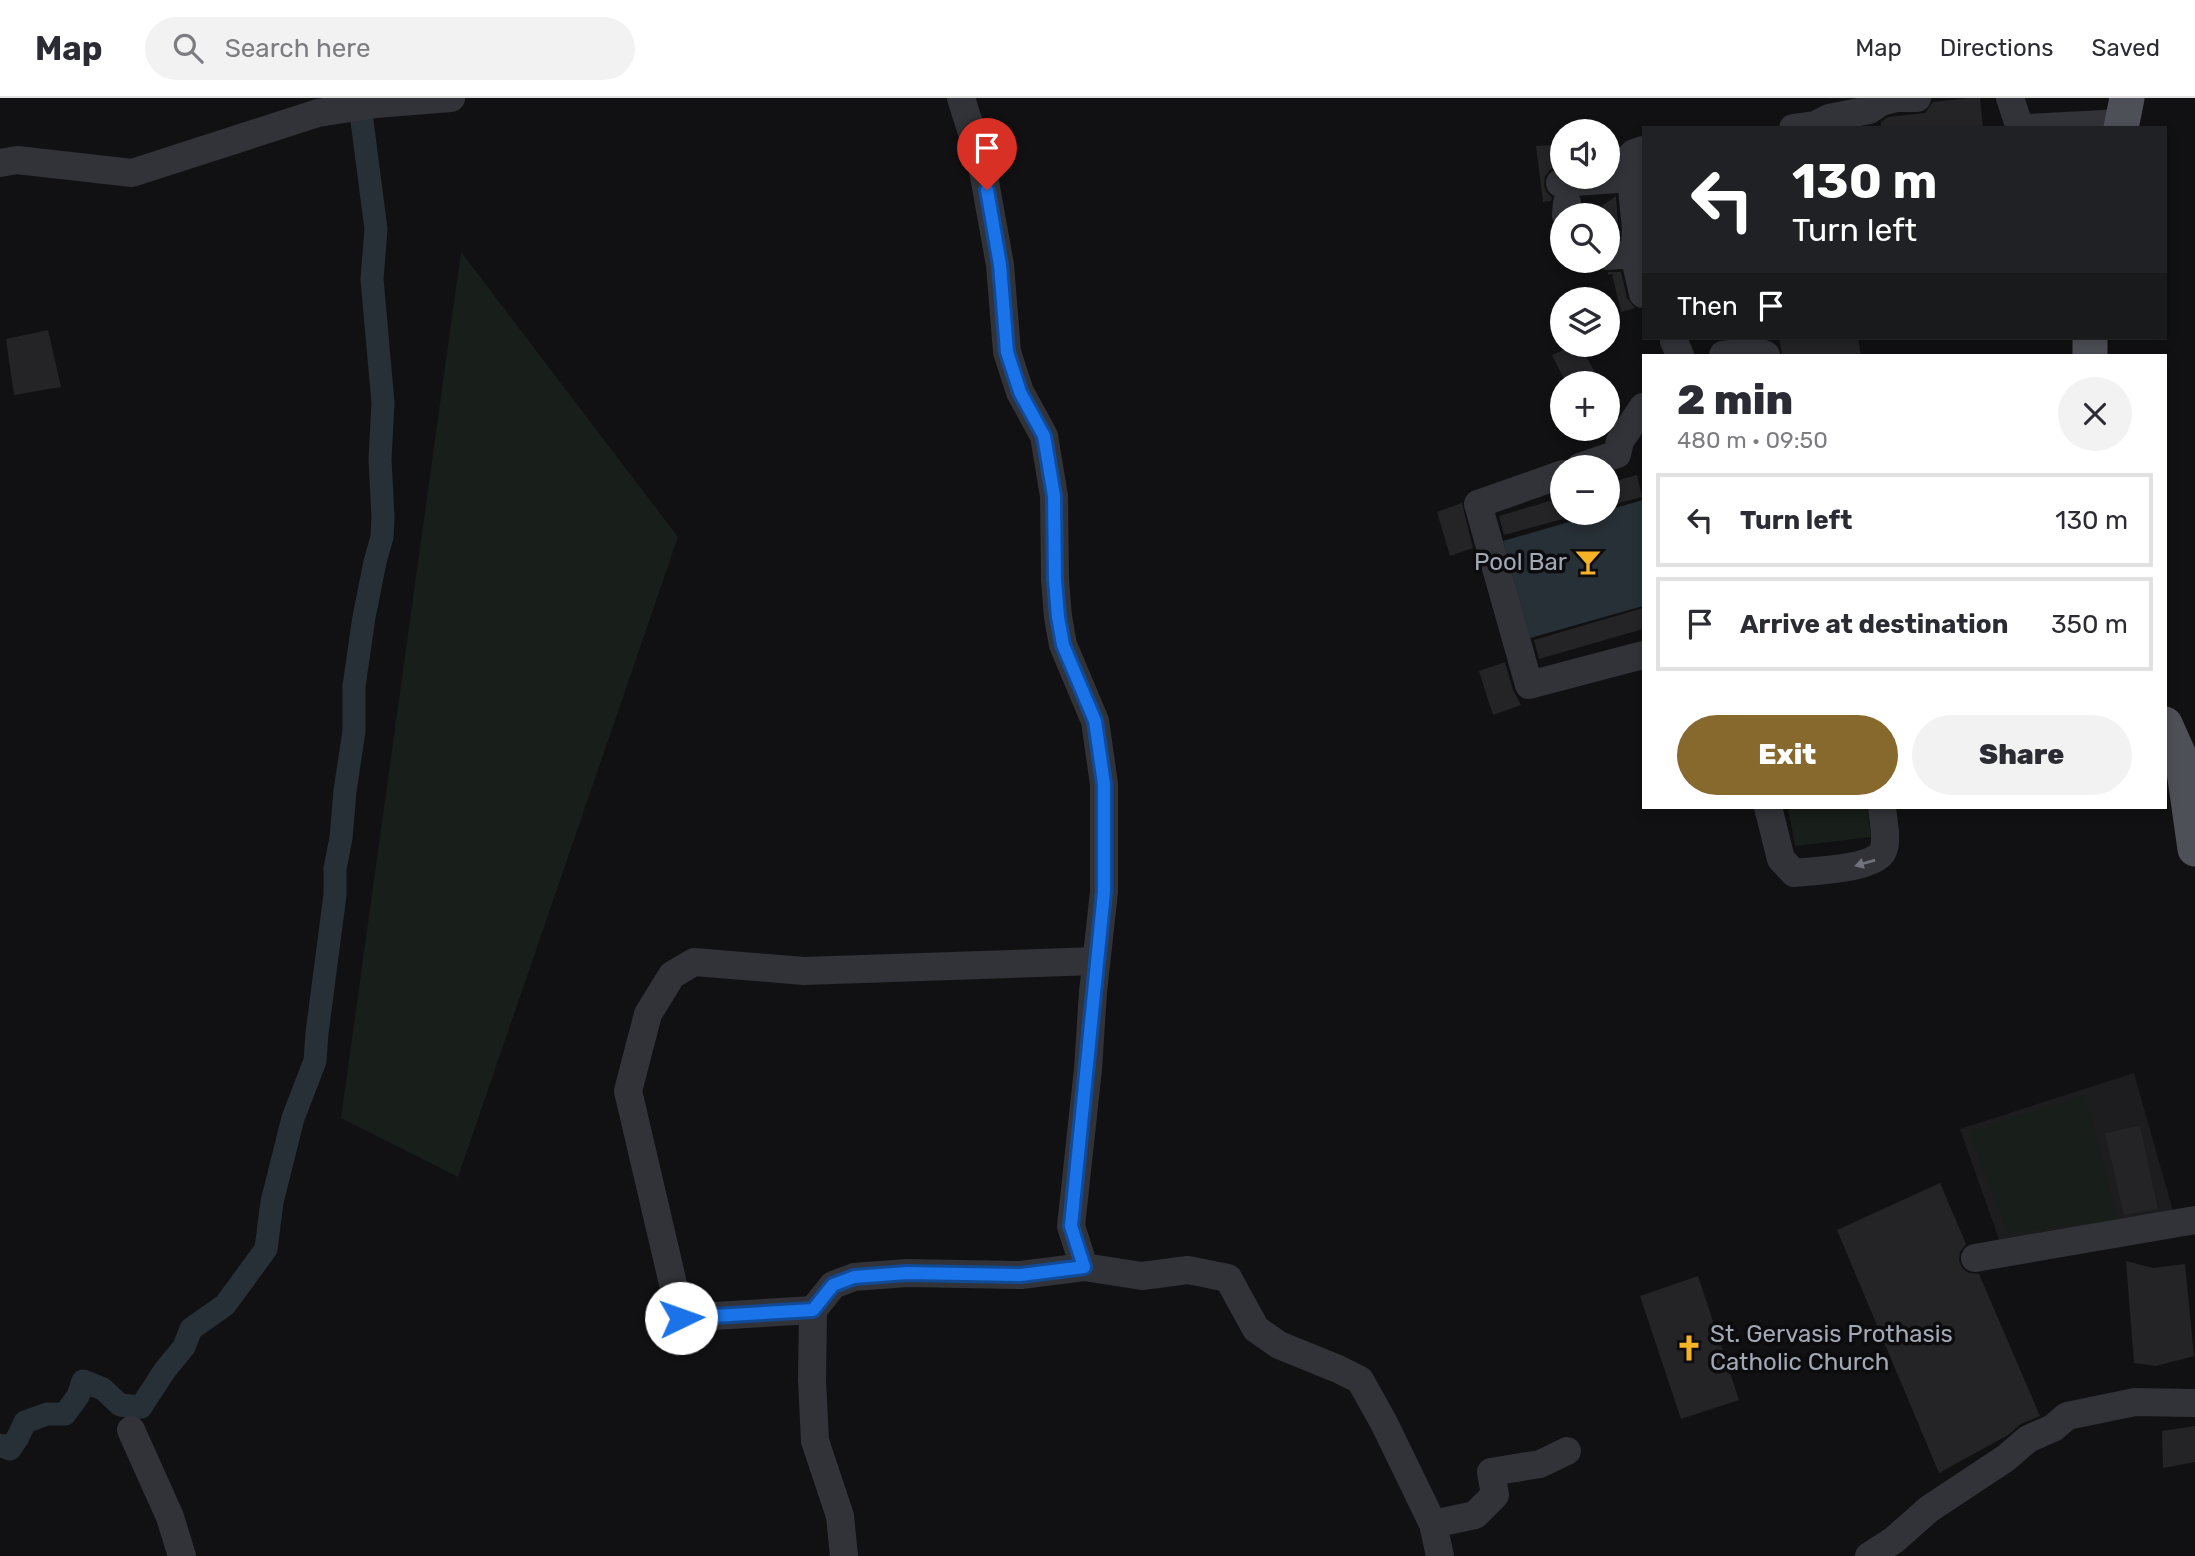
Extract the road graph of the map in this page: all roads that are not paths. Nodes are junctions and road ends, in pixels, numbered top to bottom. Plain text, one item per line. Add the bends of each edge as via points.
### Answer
1 (451, 98) edge
2 (961, 98) edge
3 (1917, 98) edge
4 (2010, 98) edge
5 (2123, 116) edge
6 (1808, 126) edge
7 (2023, 126) edge
8 (2041, 126) edge
9 (1642, 150) edge
10 (0, 163) edge
11 (1631, 178) junction
12 (1564, 200) edge
13 (1621, 255) edge
14 (1642, 292) edge
15 (1758, 348) edge
16 (1728, 354) edge
17 (1642, 408) edge
18 (1614, 455) edge
19 (1550, 479) edge
20 (1642, 655) edge
21 (2167, 728) edge
22 (1768, 809) edge
23 (1882, 809) edge
24 (2195, 849) edge
25 (1096, 961) junction
26 (2195, 1220) edge
27 (1975, 1258) dead end
28 (1084, 1267) junction
29 (813, 1310) junction
30 (2195, 1403) edge
31 (131, 1430) dead end
32 (1567, 1451) dead end
33 (1433, 1524) junction
34 (182, 1556) edge
35 (844, 1556) edge
36 (1440, 1556) edge
37 (1869, 1556) edge

1 - 10 street via 318,113 132,173 17,160
2 - 25 street via 982,165 1000,265 1007,352 1020,392 1044,436 1054,496 1055,580 1063,645 1095,721 1104,784 1104,892
3 - 6 street via 1881,102 1868,110
4 - 7 street
5 - 8 street
9 - 11 street via 1629,158
11 - 12 street
11 - 13 street via 1636,229
13 - 14 street
15 - 16 street
17 - 18 street
19 - 20 street via 1478,504 1529,685
21 - 24 main road via 2183,764
23 -> 22 street via 1883,854 1849,867 1794,873 1781,859
25 - 28 street via 1071,1226
25 - 29 street via 804,971 694,962 672,975 648,1014 628,1091 681,1318
26 - 27 street
28 - 29 street via 1021,1275 854,1277 833,1285
28 - 33 street via 1142,1276 1188,1270 1228,1278 1256,1329 1279,1345 1360,1380
29 - 35 street via 815,1441 839,1516
30 - 37 street via 2134,1402 2067,1416 2028,1439
31 - 34 street via 170,1517
32 - 33 street via 1540,1464 1491,1472 1495,1495 1475,1515
33 - 36 street

